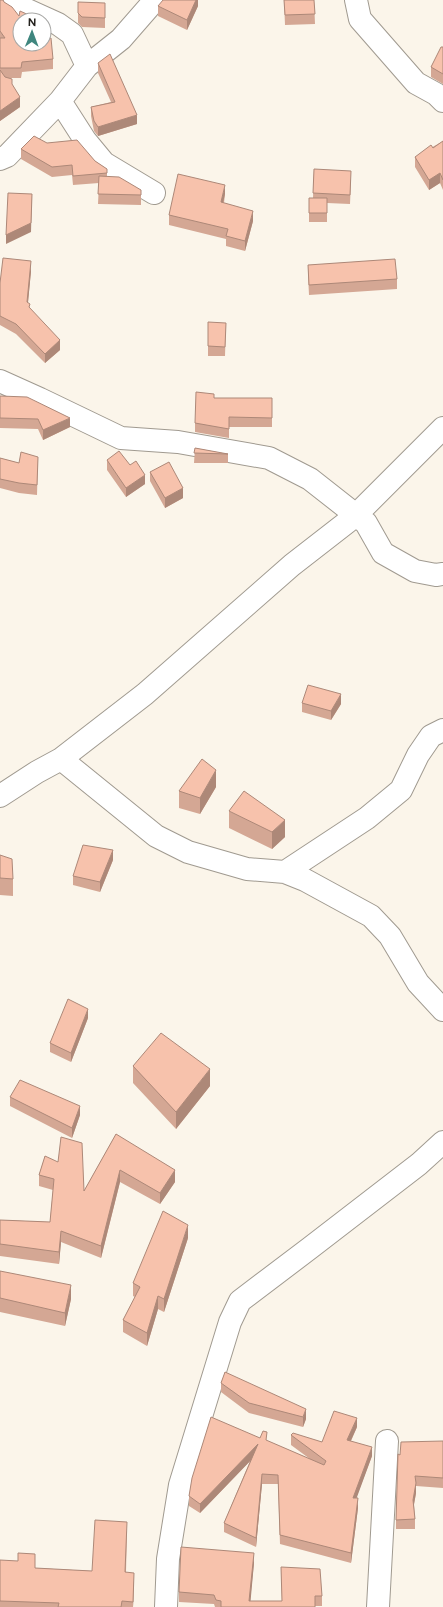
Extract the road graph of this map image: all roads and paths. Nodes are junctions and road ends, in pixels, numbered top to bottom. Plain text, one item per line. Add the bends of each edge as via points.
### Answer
1 (155, 0) edge
2 (356, 0) edge
3 (14, 4) dead end
4 (87, 66) junction
5 (60, 101) junction
6 (443, 101) edge
7 (0, 159) edge
8 (154, 193) dead end
9 (0, 381) edge
10 (443, 428) edge
11 (355, 516) junction
12 (443, 574) edge
13 (443, 730) edge
14 (62, 759) junction
15 (0, 796) edge
16 (285, 872) junction
17 (443, 1010) edge
18 (443, 1142) edge
19 (387, 1441) dead end
20 (166, 1607) edge
21 (378, 1607) edge

1 - 4 street via 122,39
2 - 6 street via 360,19 416,83
3 - 4 street via 58,24 72,34
4 - 5 street
5 - 7 street via 7,156
5 - 8 street via 85,140 104,163
9 - 11 street via 121,438 178,442 269,458 310,479
10 - 11 street
11 - 12 street via 366,523 383,553 415,571
11 - 14 street via 292,565 145,694
13 - 16 street via 431,736 418,755 401,790 367,818
14 - 15 street via 36,772
14 - 16 street via 156,836 188,852 247,869
16 - 17 street via 371,916 390,936 418,983
18 - 20 street via 419,1164 240,1301 230,1322 180,1485 168,1559
19 - 21 street

